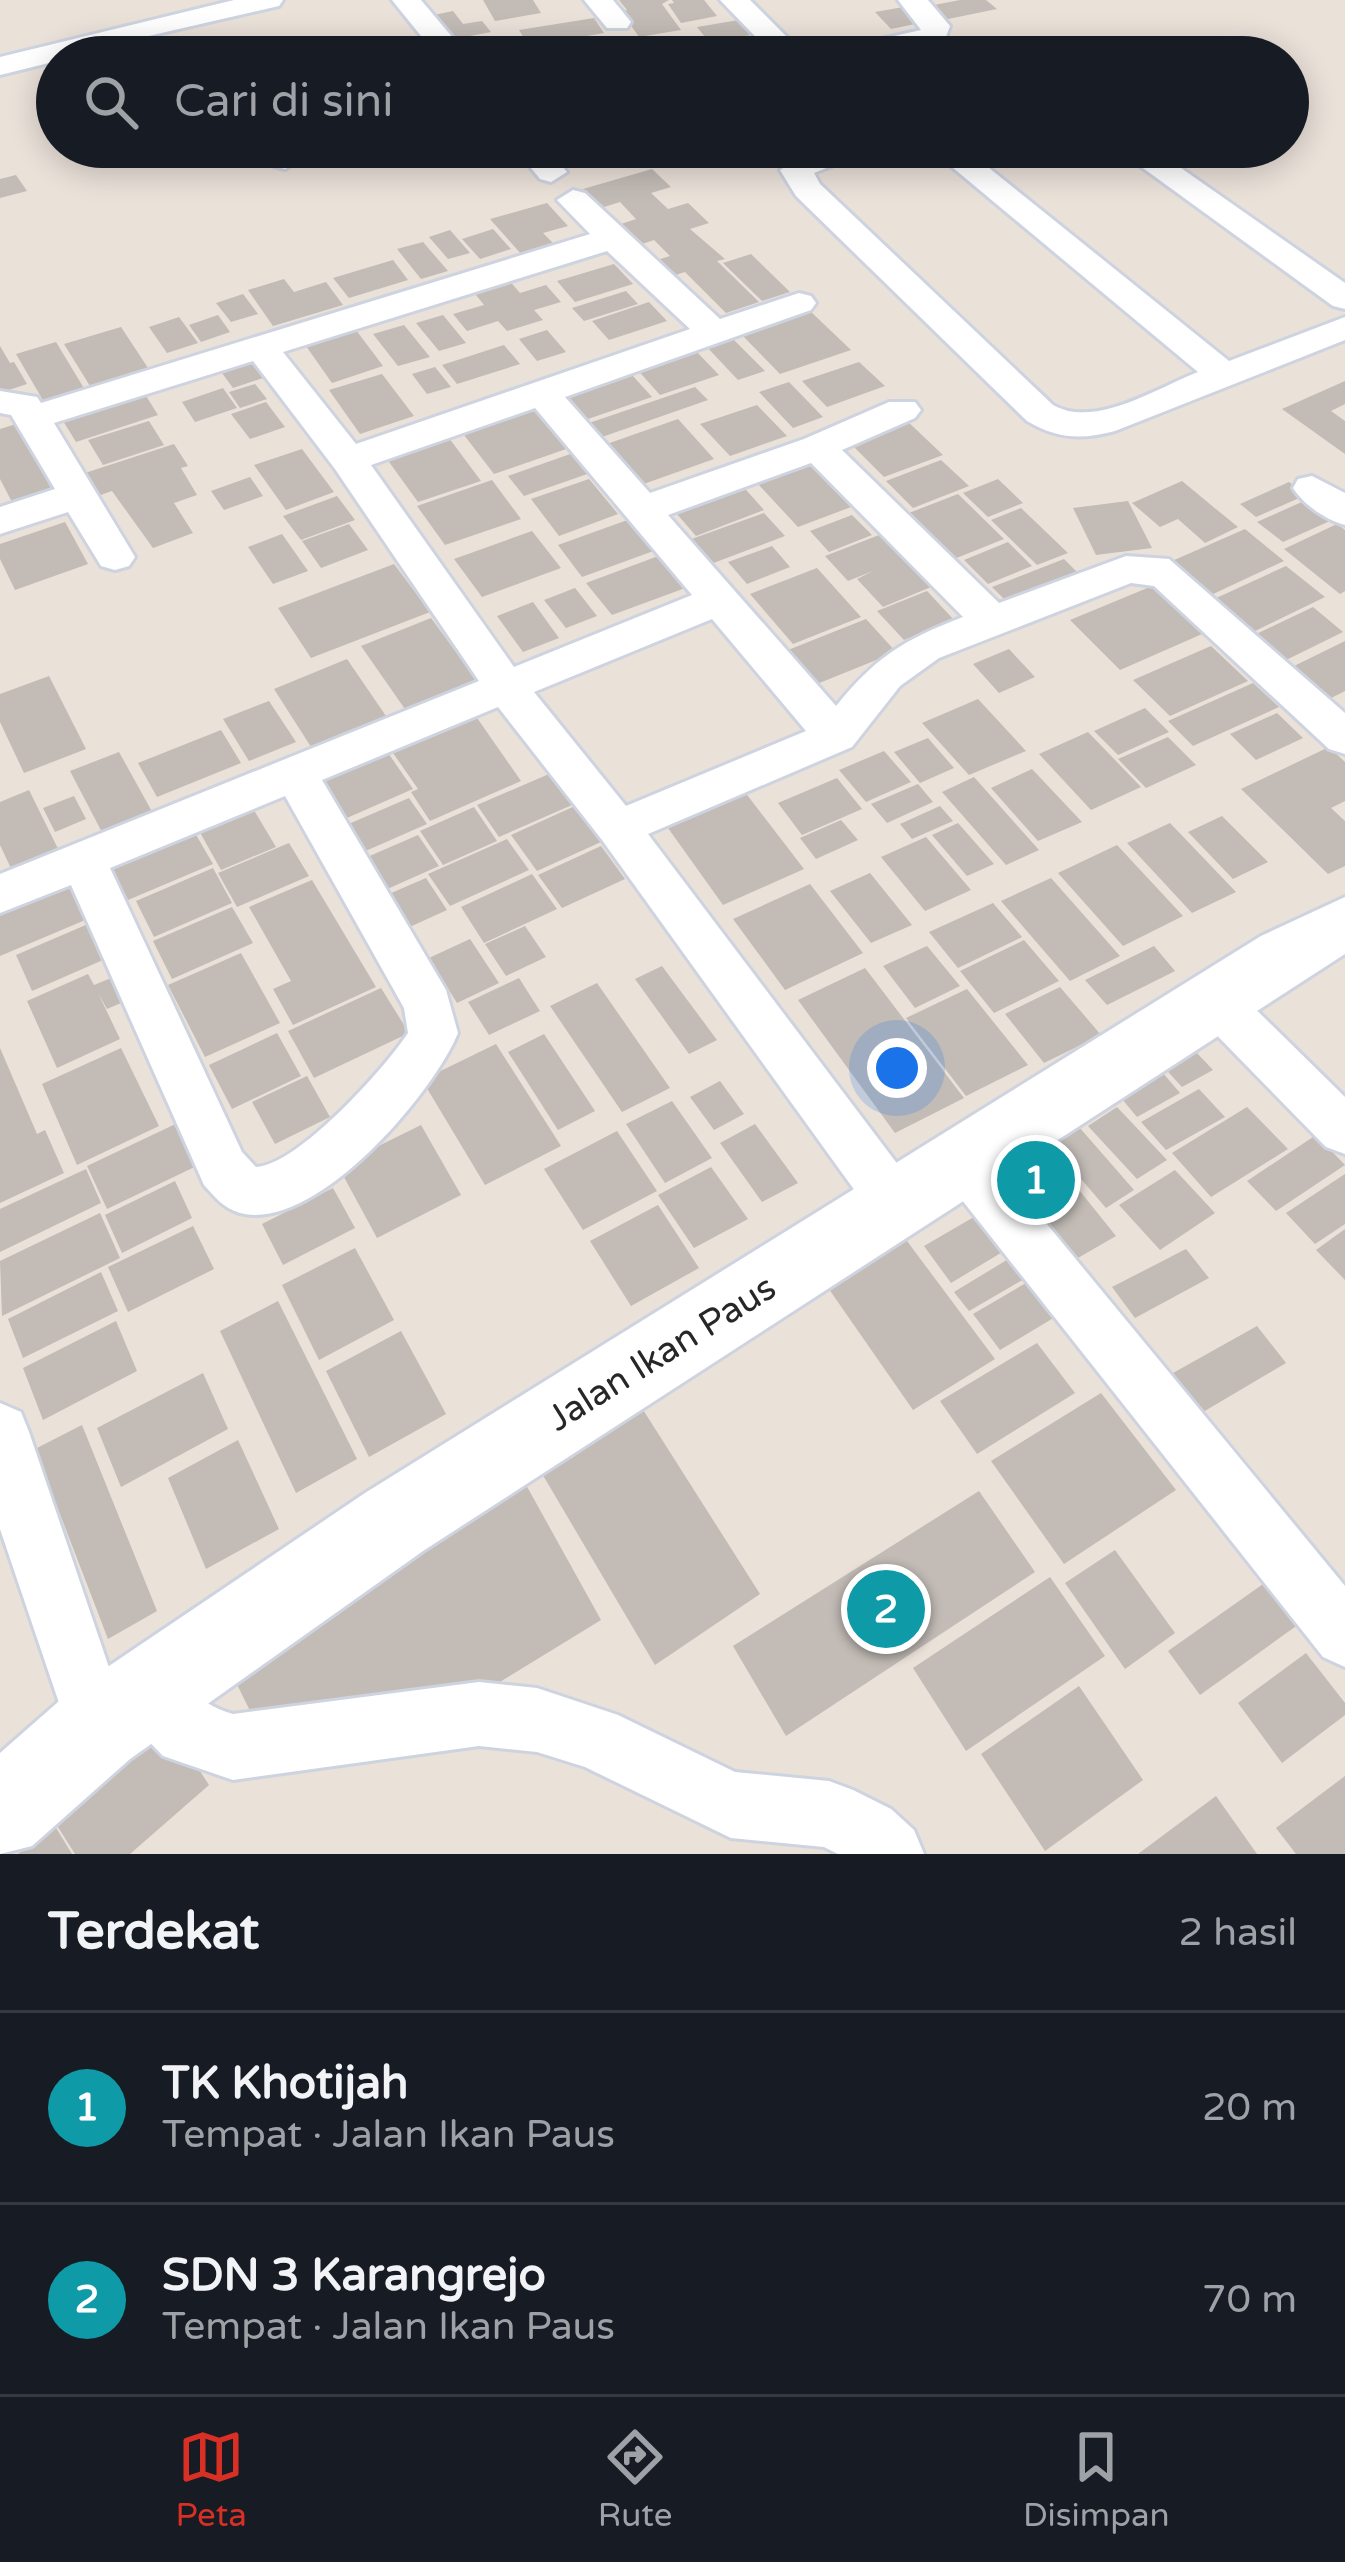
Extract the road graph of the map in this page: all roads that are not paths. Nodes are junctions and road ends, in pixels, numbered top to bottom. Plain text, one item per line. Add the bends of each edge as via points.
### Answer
1 (269, 0) edge
2 (406, 0) edge
3 (734, 0) edge
4 (912, 0) edge
5 (162, 36) edge
6 (436, 36) edge
7 (771, 36) edge
8 (934, 36) edge
9 (36, 59) edge
10 (0, 66) edge
11 (799, 168) edge
12 (970, 168) edge
13 (1160, 168) edge
14 (574, 200) dead end
15 (614, 238) junction
16 (1345, 299) edge
17 (799, 303) dead end
18 (1345, 328) edge
19 (714, 333) junction
20 (262, 350) junction
21 (1225, 376) junction
22 (541, 392) junction
23 (16, 410) edge
24 (902, 410) dead end
25 (817, 447) junction
26 (348, 460) junction
27 (1312, 488) dead end
28 (78, 495) junction
29 (645, 509) junction
30 (1345, 512) edge
31 (0, 521) edge
32 (115, 556) dead end
33 (721, 599) junction
34 (992, 621) junction
35 (506, 687) junction
36 (836, 736) junction
37 (1345, 738) edge
38 (295, 773) junction
39 (618, 828) junction
40 (83, 860) junction
41 (0, 894) edge
42 (1345, 923) edge
43 (1214, 1000) junction
44 (1345, 1131) edge
45 (962, 1160) junction
46 (895, 1203) junction
47 (0, 1432) edge
48 (1345, 1634) edge
49 (123, 1711) junction
50 (0, 1814) edge
51 (890, 1854) edge

1 - 5 street
2 - 6 street
3 - 7 street
4 - 8 street via 936,26
9 - 10 street
11 - 21 street via 807,189 1060,425 1082,429
12 - 21 street
13 - 16 street
14 - 15 street
15 - 19 street
15 - 20 street
17 - 19 street
18 - 21 street
19 - 22 street
20 - 23 street
20 - 26 street
22 - 26 street
22 - 29 street
23 - 28 street
24 - 25 street
25 - 29 street
25 - 34 street
26 - 35 street
27 - 30 street
28 - 31 street
28 - 32 street
29 - 33 street
33 - 35 street
33 - 36 street
34 - 36 street via 924,648 885,675
34 - 37 street via 1126,570 1155,569
35 - 38 street
35 - 39 street
36 - 39 street
38 - 40 street
38 - 40 street via 428,1005 434,1031 421,1060 355,1126 270,1192 243,1190 223,1168
39 - 46 street
40 - 41 street
42 - 43 main road, Jalan Ikan Paus
43 - 44 street
43 - 45 main road, Jalan Ikan Paus
45 - 46 main road, Jalan Ikan Paus
45 - 48 street
46 - 49 main road, Jalan Ikan Paus via 394,1522
47 - 49 street
49 - 50 main road, Jalan Ikan Paus
49 - 51 street via 233,1748 479,1714 537,1720 595,1738 731,1805 829,1814

